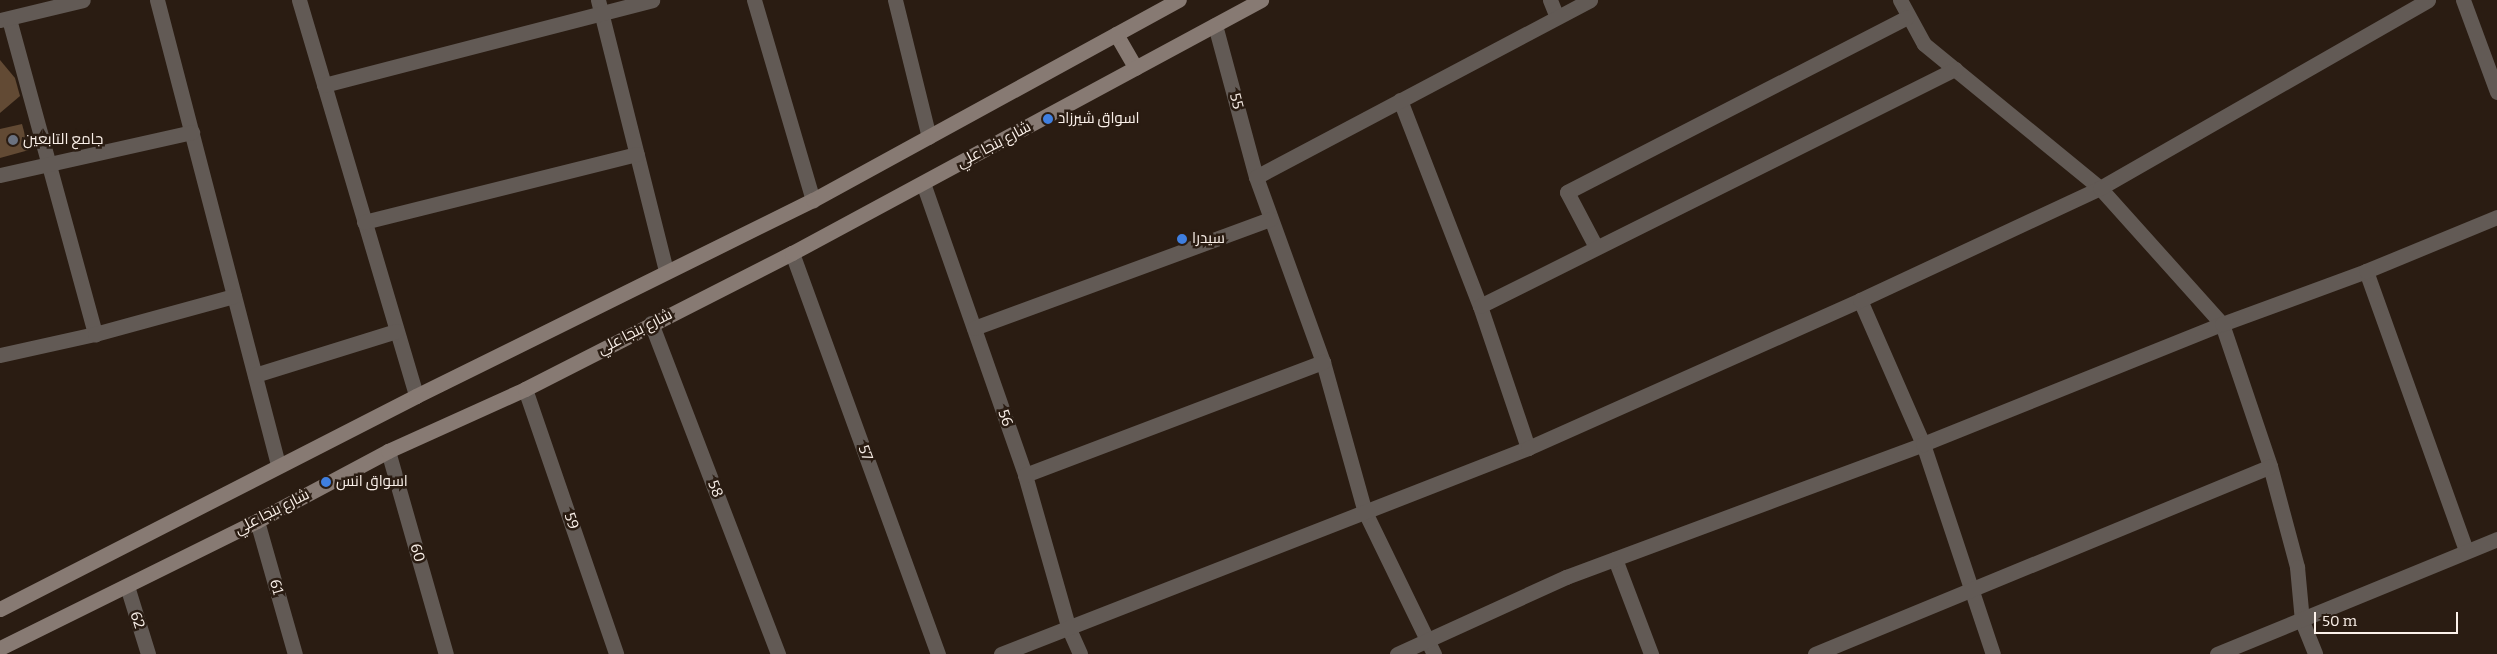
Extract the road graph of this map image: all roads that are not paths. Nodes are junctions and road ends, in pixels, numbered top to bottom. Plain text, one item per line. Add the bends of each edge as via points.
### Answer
1 (83, 0) edge
2 (157, 0) edge
3 (298, 0) edge
4 (652, 0) edge
5 (754, 0) edge
6 (895, 0) edge
7 (1179, 0) edge
8 (1261, 0) edge
9 (1550, 0) edge
10 (1590, 0) edge
11 (1900, 0) edge
12 (2428, 0) edge
13 (2463, 0) edge
14 (600, 6) edge
15 (1558, 17) junction
16 (1907, 17) junction
17 (5, 19) edge
18 (1215, 25) junction
19 (1116, 34) junction
20 (1136, 68) junction
21 (1955, 69) junction
22 (324, 85) junction
23 (2497, 92) edge
24 (1400, 100) junction
25 (192, 132) junction
26 (929, 137) junction
27 (636, 154) junction
28 (48, 163) junction
29 (0, 176) edge
30 (1256, 177) junction
31 (923, 183) junction
32 (2100, 188) junction
33 (813, 200) junction
34 (2497, 218) edge
35 (1271, 219) junction
36 (364, 222) junction
37 (1596, 247) junction
38 (792, 253) junction
39 (666, 271) junction
40 (2366, 271) junction
41 (234, 296) junction
42 (1860, 300) junction
43 (1480, 306) junction
44 (651, 324) junction
45 (2222, 324) junction
46 (974, 328) junction
47 (396, 331) junction
48 (95, 334) junction
49 (0, 355) edge
50 (1323, 362) junction
51 (255, 375) junction
52 (525, 389) junction
53 (416, 396) junction
54 (1923, 444) junction
55 (1528, 448) junction
56 (388, 451) junction
57 (278, 465) junction
58 (2270, 466) junction
59 (1025, 475) junction
60 (1365, 512) junction
61 (256, 521) junction
62 (2497, 539) edge
63 (2466, 551) junction
64 (1615, 559) junction
65 (127, 586) junction
66 (1970, 591) junction
67 (0, 609) edge
68 (2302, 621) junction
69 (1069, 629) junction
70 (0, 648) edge
71 (1432, 648) edge
72 (148, 654) edge
73 (295, 654) edge
74 (446, 654) edge
75 (616, 654) edge
76 (778, 654) edge
77 (938, 654) edge
78 (1001, 654) edge
79 (1080, 654) edge
80 (1397, 654) edge
81 (1651, 654) edge
82 (1815, 654) edge
83 (1993, 654) edge
84 (2217, 654) edge
85 (2315, 654) edge

1 - 17 street
2 - 25 street
3 - 22 street
4 - 14 street
5 - 33 street
6 - 26 street
7 - 19 main road
8 - 18 main road, شارع بنجا علي
9 - 15 street
10 - 15 street
11 - 16 street
12 - 32 street
13 - 23 street
14 - 22 street
14 - 27 street
15 - 24 street
16 - 21 street via 1924,44
16 - 37 street via 1567,192
17 - 28 street
18 - 20 main road, شارع بنجا علي
18 - 30 street, 55
19 - 20 main road
19 - 26 main road
20 - 31 main road, شارع بنجا علي
21 - 32 street
21 - 37 street
22 - 36 street
24 - 30 street
24 - 43 street
25 - 28 street
25 - 41 street
26 - 33 main road
27 - 36 street
27 - 39 street
28 - 29 street
28 - 48 street
30 - 35 street, 55
31 - 38 main road, شارع بنجا علي
31 - 46 street, 56
32 - 42 street
32 - 45 street
33 - 39 main road
34 - 40 street
35 - 46 street
35 - 50 street, 55
36 - 47 street
37 - 43 street
38 - 44 main road, شارع بنجا علي
38 - 77 street, 57
39 - 53 main road
40 - 45 street
40 - 63 street
41 - 48 street
41 - 51 street
42 - 54 street
42 - 55 street
43 - 55 street
44 - 52 main road, شارع بنجا علي
44 - 76 street, 58
45 - 54 street
45 - 58 street
46 - 59 street, 56
47 - 51 street
47 - 53 street
48 - 49 street
50 - 59 street
50 - 60 street, 55
51 - 57 street
52 - 56 main road, شارع بنجا علي
52 - 75 street, 59
53 - 57 main road
54 - 64 street
54 - 66 street
55 - 60 street
56 - 61 main road, شارع بنجا علي
56 - 74 street, 60
57 - 67 main road via 136,542
58 - 66 street
58 - 68 street via 2297,567
59 - 69 street, 56
60 - 69 street
60 - 71 street, 55
61 - 65 main road, شارع بنجا علي
61 - 73 street, 61
62 - 63 street
63 - 68 street
64 - 71 street via 1566,577
64 - 81 street
65 - 70 main road, شارع بنجا علي
65 - 72 street, 62
66 - 82 street
66 - 83 street
68 - 84 street
68 - 85 street
69 - 78 street
69 - 79 street, 56
71 - 80 street

